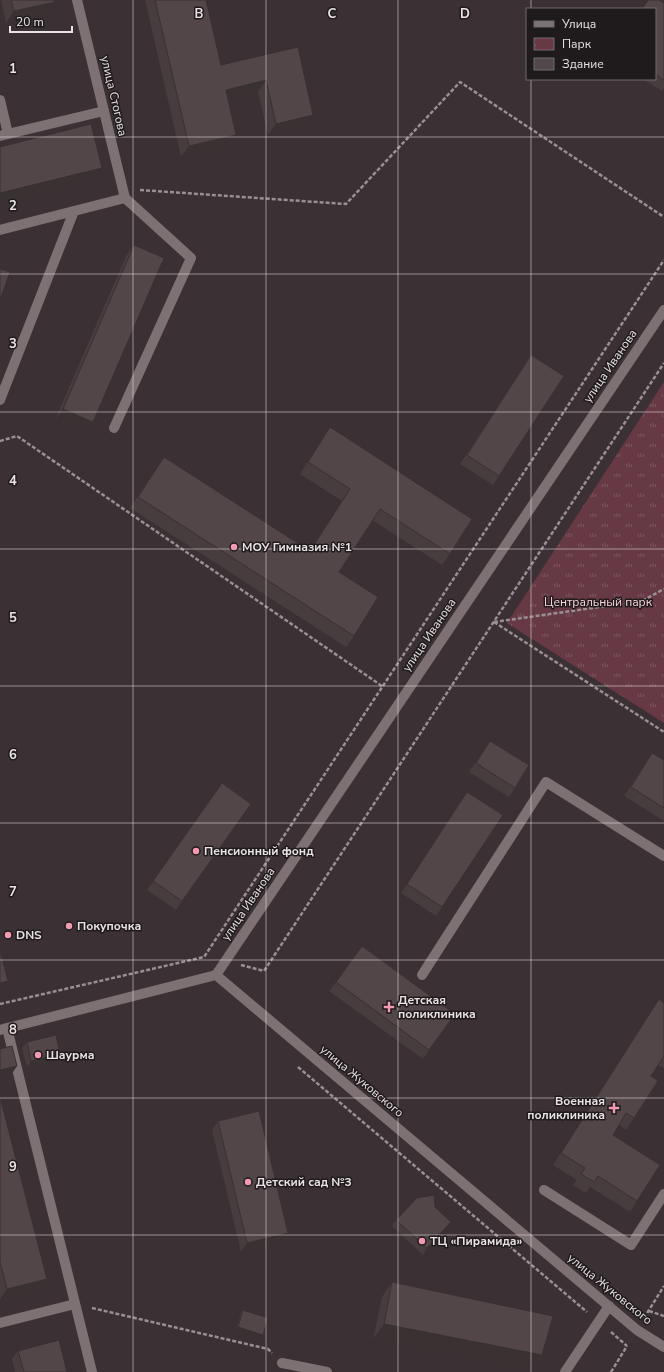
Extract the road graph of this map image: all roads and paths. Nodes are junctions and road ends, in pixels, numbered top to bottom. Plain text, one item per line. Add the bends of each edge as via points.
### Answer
1 (77, 0) edge
2 (0, 100) edge
3 (104, 111) junction
4 (4, 135) edge
5 (124, 194) junction
6 (74, 211) junction
7 (664, 217) edge
8 (0, 230) edge
9 (664, 260) edge
10 (664, 310) edge
11 (664, 363) edge
12 (0, 400) edge
13 (114, 428) dead end
14 (0, 441) edge
15 (664, 589) edge
16 (494, 622) junction
17 (382, 686) junction
18 (664, 732) edge
19 (664, 856) edge
20 (204, 957) junction
21 (186, 960) junction
22 (224, 961) junction
23 (216, 975) junction
24 (422, 975) dead end
25 (194, 980) junction
26 (0, 1004) edge
27 (4, 1029) edge
28 (295, 1064) dead end
29 (544, 1190) dead end
30 (664, 1194) edge
31 (75, 1304) junction
32 (609, 1306) junction
33 (648, 1311) dead end
34 (664, 1316) edge
35 (598, 1322) junction
36 (0, 1323) edge
37 (627, 1346) dead end
38 (664, 1347) edge
39 (282, 1363) joint
40 (92, 1372) edge
41 (327, 1372) edge
42 (565, 1372) edge

1 - 3 street, улица Стогова
2 - 4 street
3 - 4 street
3 - 5 street, улица Стогова
5 - 6 street
5 - 7 path via 346,204 460,82
5 - 13 street via 192,258
6 - 8 street
6 - 12 street
9 - 17 path
10 - 22 street, улица Иванова
11 - 16 path
14 - 17 path via 17,436
15 - 16 path via 642,601
16 - 18 path
16 - 22 path via 264,971
17 - 20 path
19 - 24 street via 546,782
20 - 21 path
20 - 22 path
21 - 25 path
21 - 26 path
22 - 23 street, улица Иванова
23 - 25 street
23 - 32 street, улица Жуковского
25 - 27 street
27 - 31 street
28 - 35 path
29 - 30 street via 631,1245
31 - 36 street
31 - 39 path via 268,1348
31 - 40 street
32 - 35 street
32 - 38 street, улица Жуковского via 637,1330
33 - 34 path
35 - 37 path
35 - 42 street
39 - 41 street

